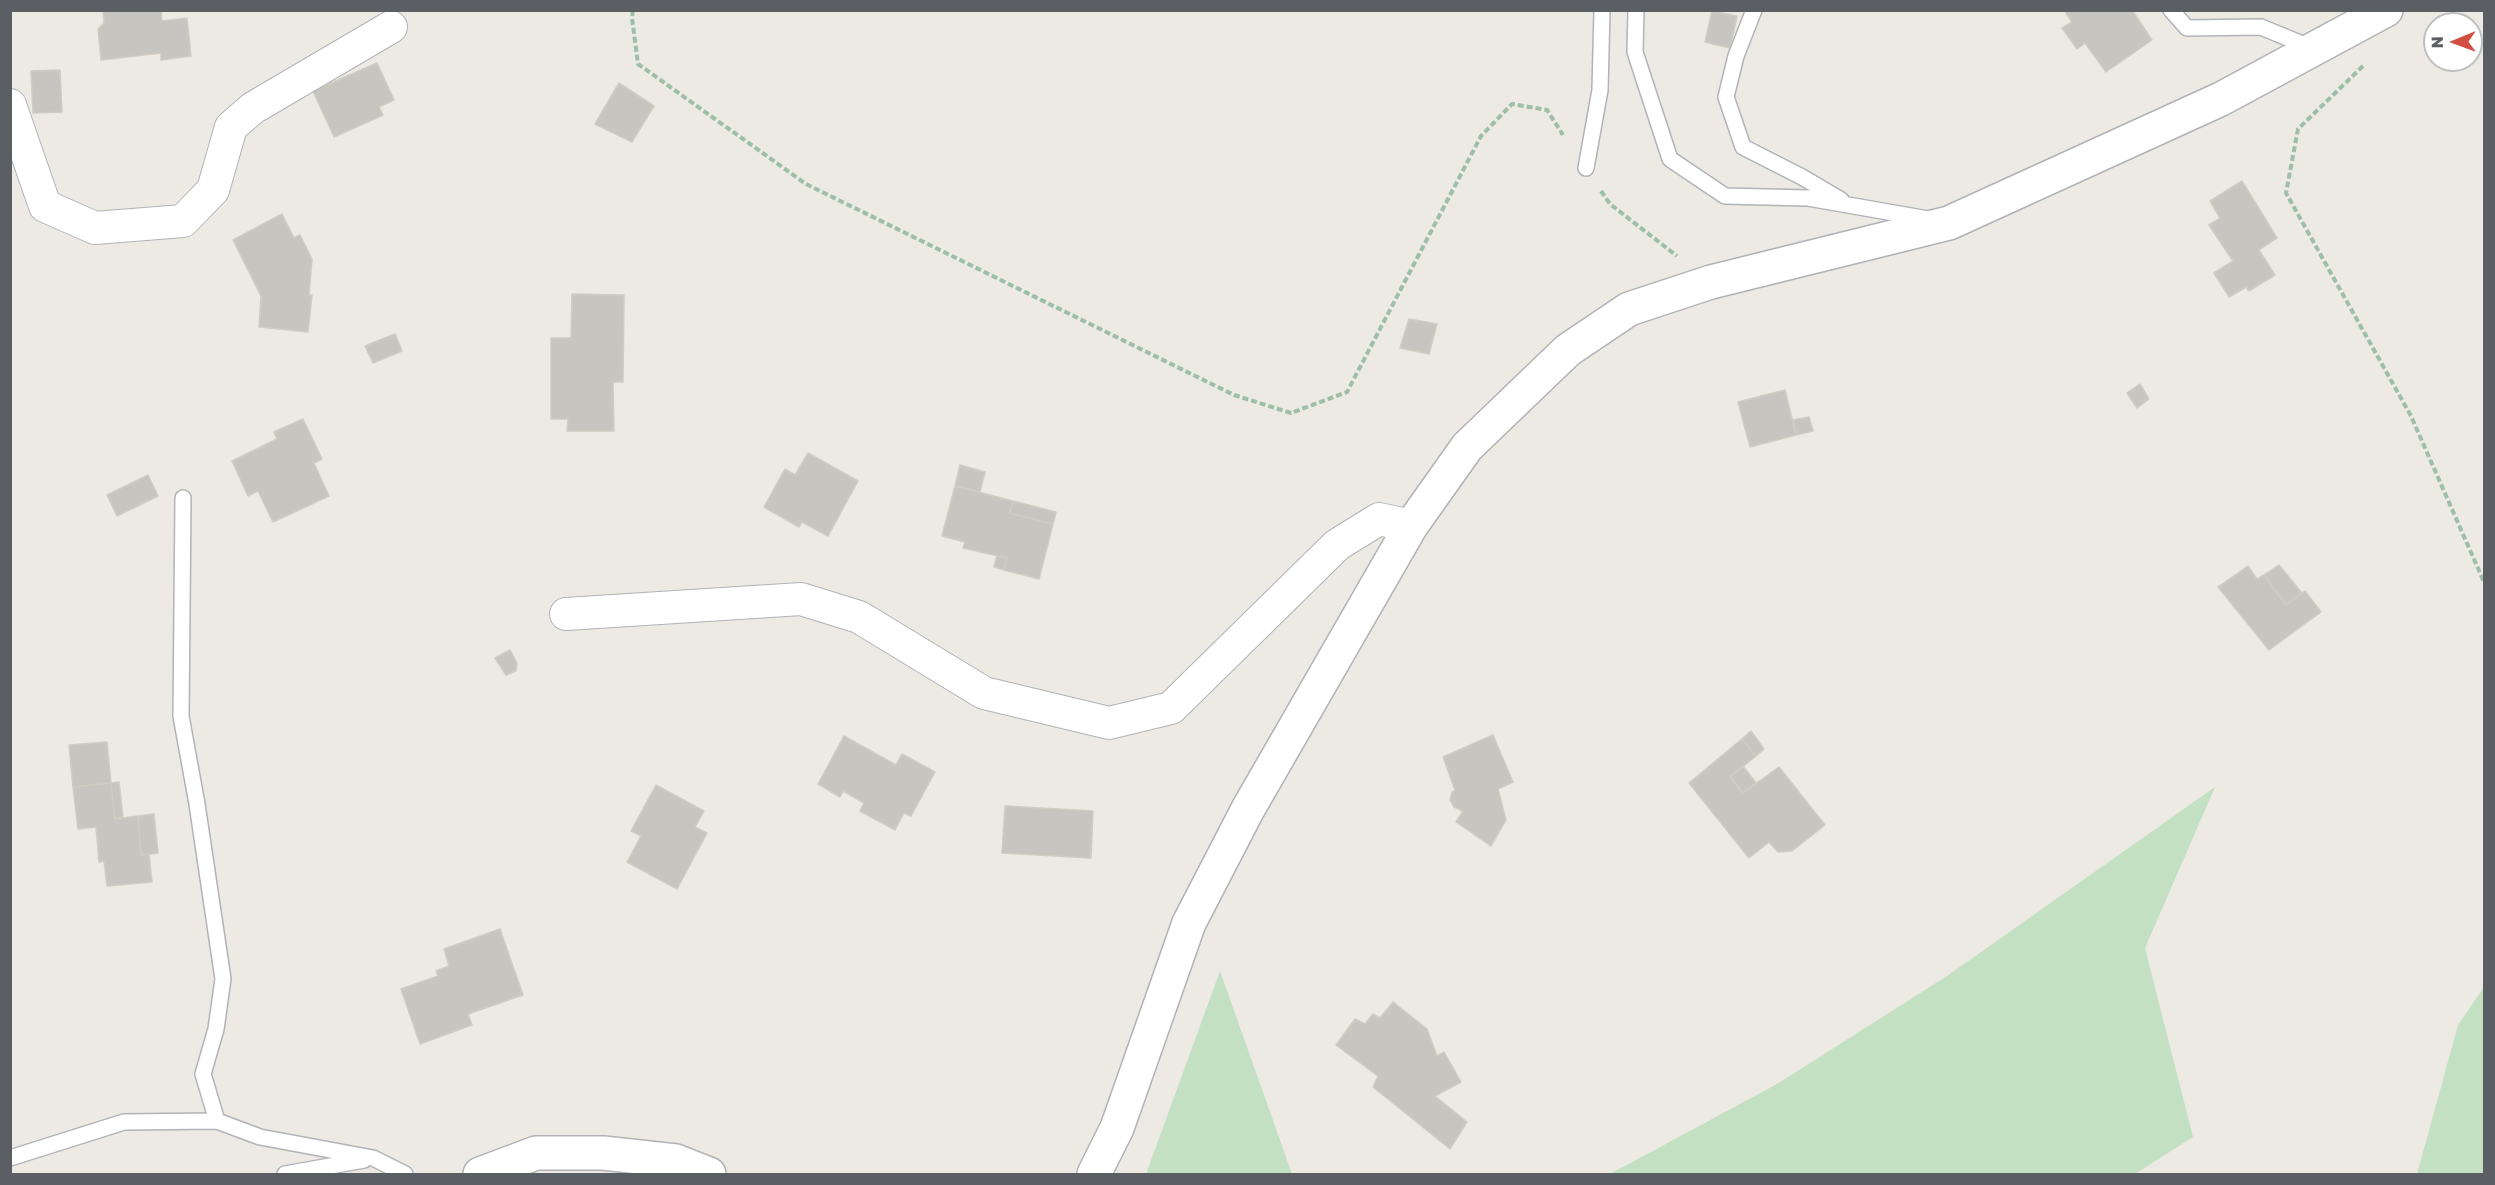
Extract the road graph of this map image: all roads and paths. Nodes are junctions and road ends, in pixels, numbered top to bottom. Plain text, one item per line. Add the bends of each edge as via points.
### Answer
1 (633, 10) edge
2 (1602, 10) edge
3 (1636, 10) edge
4 (2171, 10) edge
5 (1755, 12) edge
6 (2381, 14) edge
7 (391, 27) dead end
8 (2315, 50) junction
9 (10, 105) edge
10 (1586, 168) junction
11 (1846, 203) junction
12 (1949, 223) junction
13 (1711, 282) junction
14 (183, 498) dead end
15 (1411, 526) junction
16 (2484, 582) edge
17 (566, 614) dead end
18 (217, 1120) junction
19 (10, 1158) edge
20 (373, 1158) junction
21 (285, 1174) edge
22 (405, 1174) edge
23 (480, 1174) edge
24 (709, 1174) edge
25 (1094, 1174) edge

1 - 10 path via 638,64 806,184 1234,395 1291,413 1347,392 1481,136 1512,104 1547,110
2 - 10 lane via 1600,90
3 - 11 lane via 1635,52 1670,159 1725,196
4 - 8 lane via 2187,28 2261,27
5 - 11 lane via 1736,56 1726,97 1743,147
6 - 8 street
6 - 16 path via 2375,54 2298,129 2286,193 2411,416
7 - 9 street via 253,108 231,127 213,190 183,221 95,228 45,206
8 - 12 street via 2221,99
10 - 13 path via 1610,204
11 - 12 lane
12 - 13 street
13 - 15 street via 1629,309 1568,350 1467,447
14 - 18 lane via 181,716 223,979 216,1029 203,1074
15 - 17 street via 1379,519 1337,545 1171,708 1109,723 984,693 859,617 801,599
15 - 25 street via 1248,809 1189,923 1117,1128
18 - 19 lane via 124,1122
18 - 20 lane via 260,1137
20 - 21 lane
20 - 22 lane
23 - 24 street via 536,1153 603,1153 676,1161

